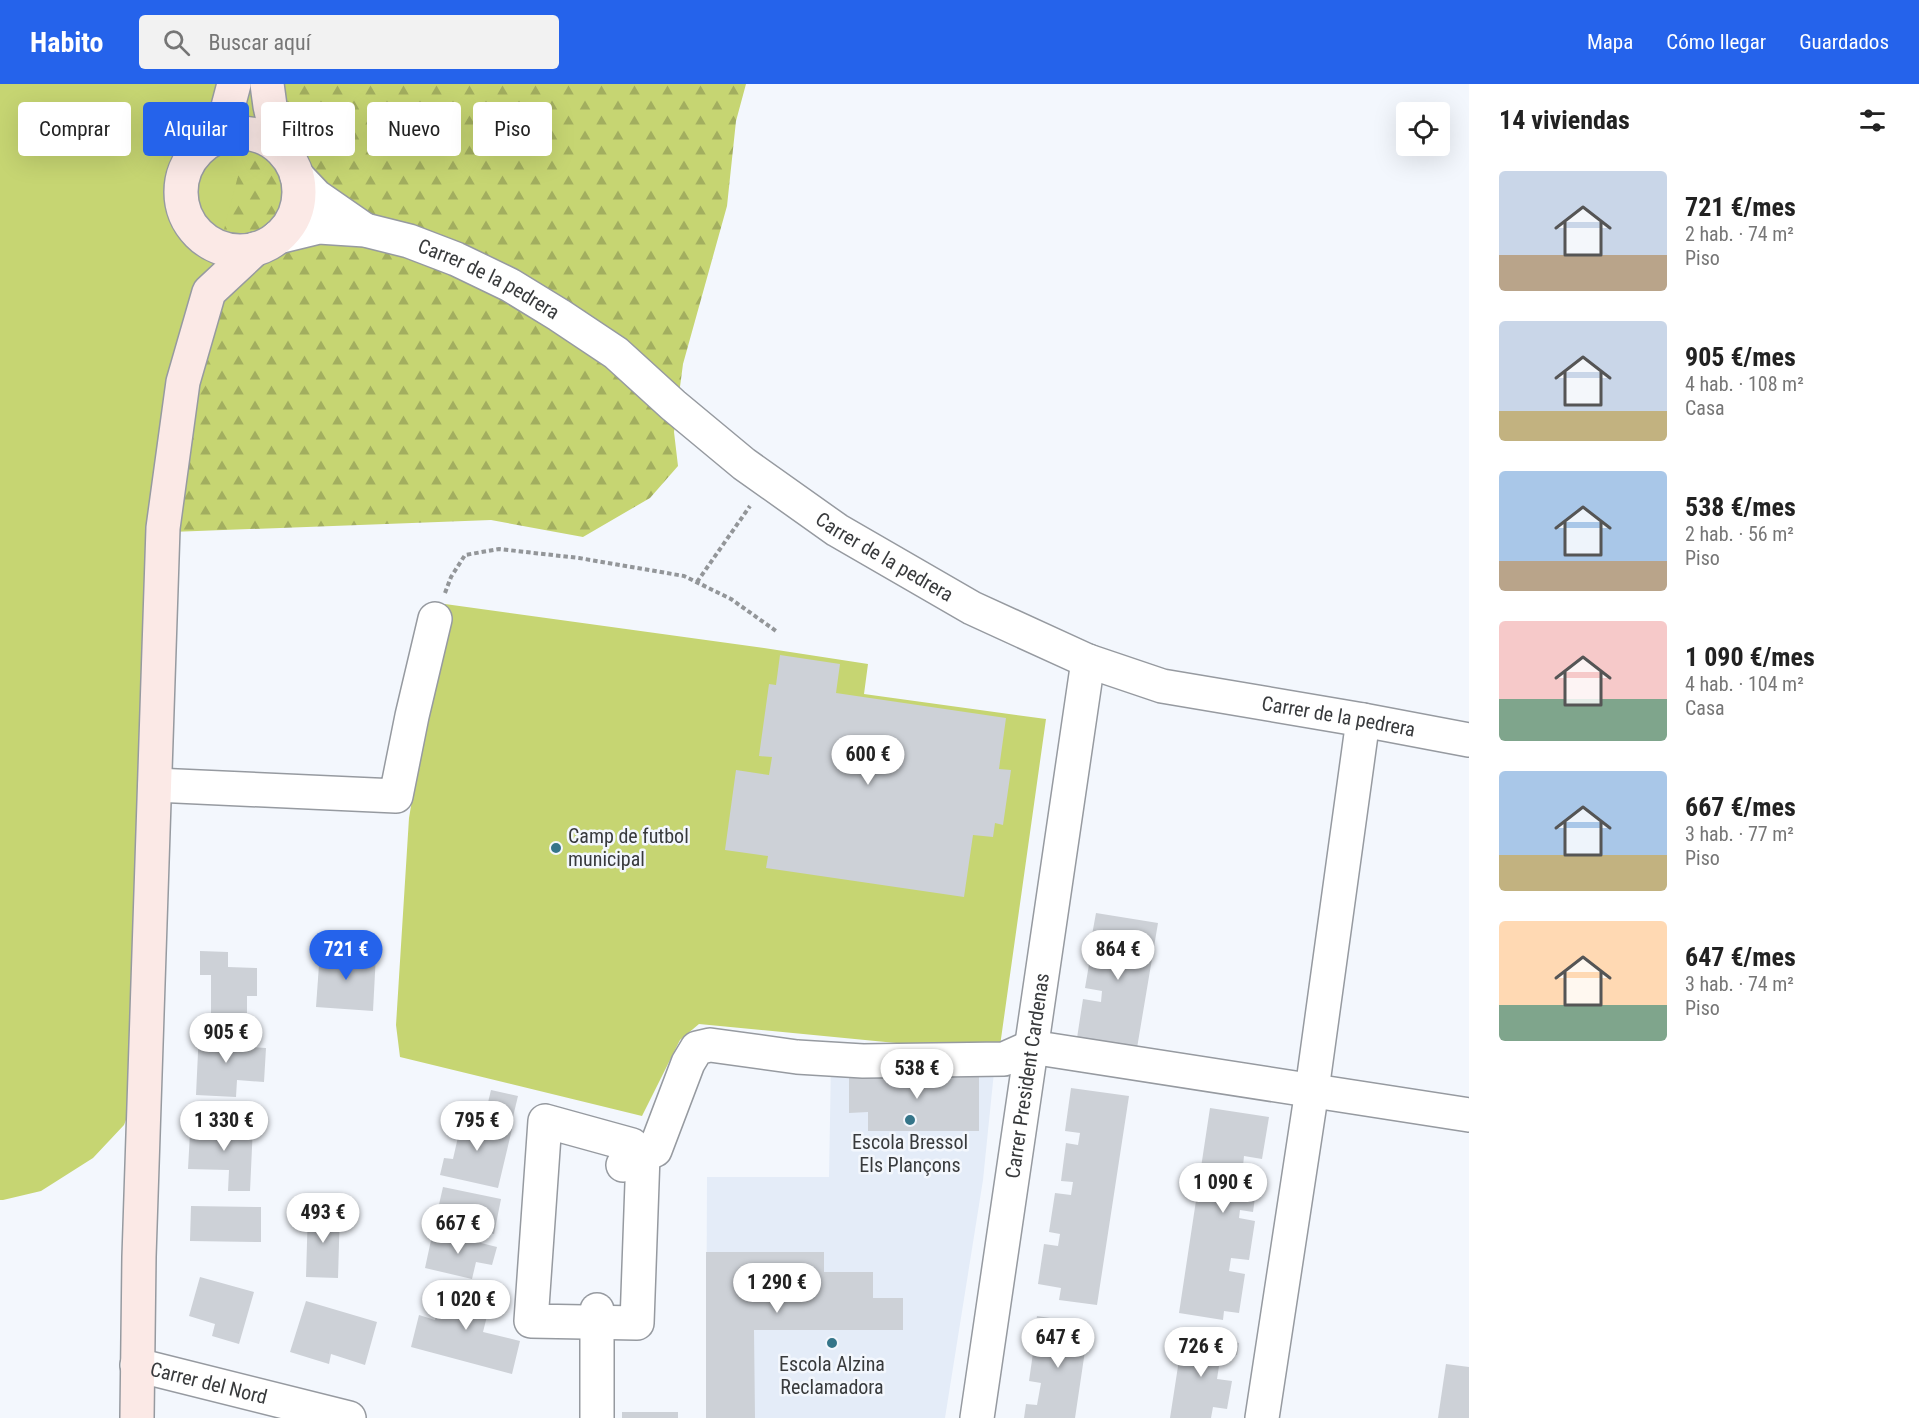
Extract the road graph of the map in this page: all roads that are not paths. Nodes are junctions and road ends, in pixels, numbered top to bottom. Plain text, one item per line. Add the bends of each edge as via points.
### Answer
1 (234, 84) edge
2 (267, 84) edge
3 (229, 102) edge
4 (269, 102) edge
5 (192, 156) edge
6 (287, 156) edge
7 (297, 176) junction
8 (194, 229) junction
9 (365, 230) junction
10 (266, 243) junction
11 (209, 292) junction
12 (435, 619) road end
13 (1088, 661) junction
14 (1363, 720) junction
15 (1469, 740) edge
16 (154, 785) junction
17 (1031, 1047) junction
18 (1312, 1090) junction
19 (1469, 1115) edge
20 (633, 1160) junction
21 (597, 1310) dead end
22 (137, 1365) junction
23 (136, 1418) edge
24 (350, 1418) edge
25 (597, 1418) edge
26 (977, 1418) edge
27 (1262, 1418) edge

1 - 3 main road
2 - 4 main road
5 - 8 main road via 182,178 181,200
6 - 7 main road
7 - 9 street, Carrer de la pedrera via 316,196
7 - 10 main road via 296,209 286,229
8 - 10 main road via 222,248 244,251
8 - 11 main road
9 - 10 street, Carrer de la pedrera via 319,227
9 - 13 street, Carrer de la pedrera via 409,241 510,285 616,352 744,464 837,530 972,608
10 - 11 main road
11 - 16 main road via 183,382 163,528
12 - 16 street via 396,796
13 - 14 street, Carrer de la pedrera via 1162,686
13 - 17 street, Carrer President Cardenas
14 - 15 street, Carrer de la pedrera
14 - 18 street
16 - 22 main road
17 - 18 street
17 - 20 street via 1004,1059 863,1060 796,1057 710,1045 698,1048 688,1063 655,1150
17 - 26 street, Carrer President Cardenas
18 - 19 street
18 - 27 street
20 - 20 street via 632,1145 545,1121 531,1321 637,1323
21 - 25 street
22 - 23 main road
22 - 24 street, Carrer del Nord

